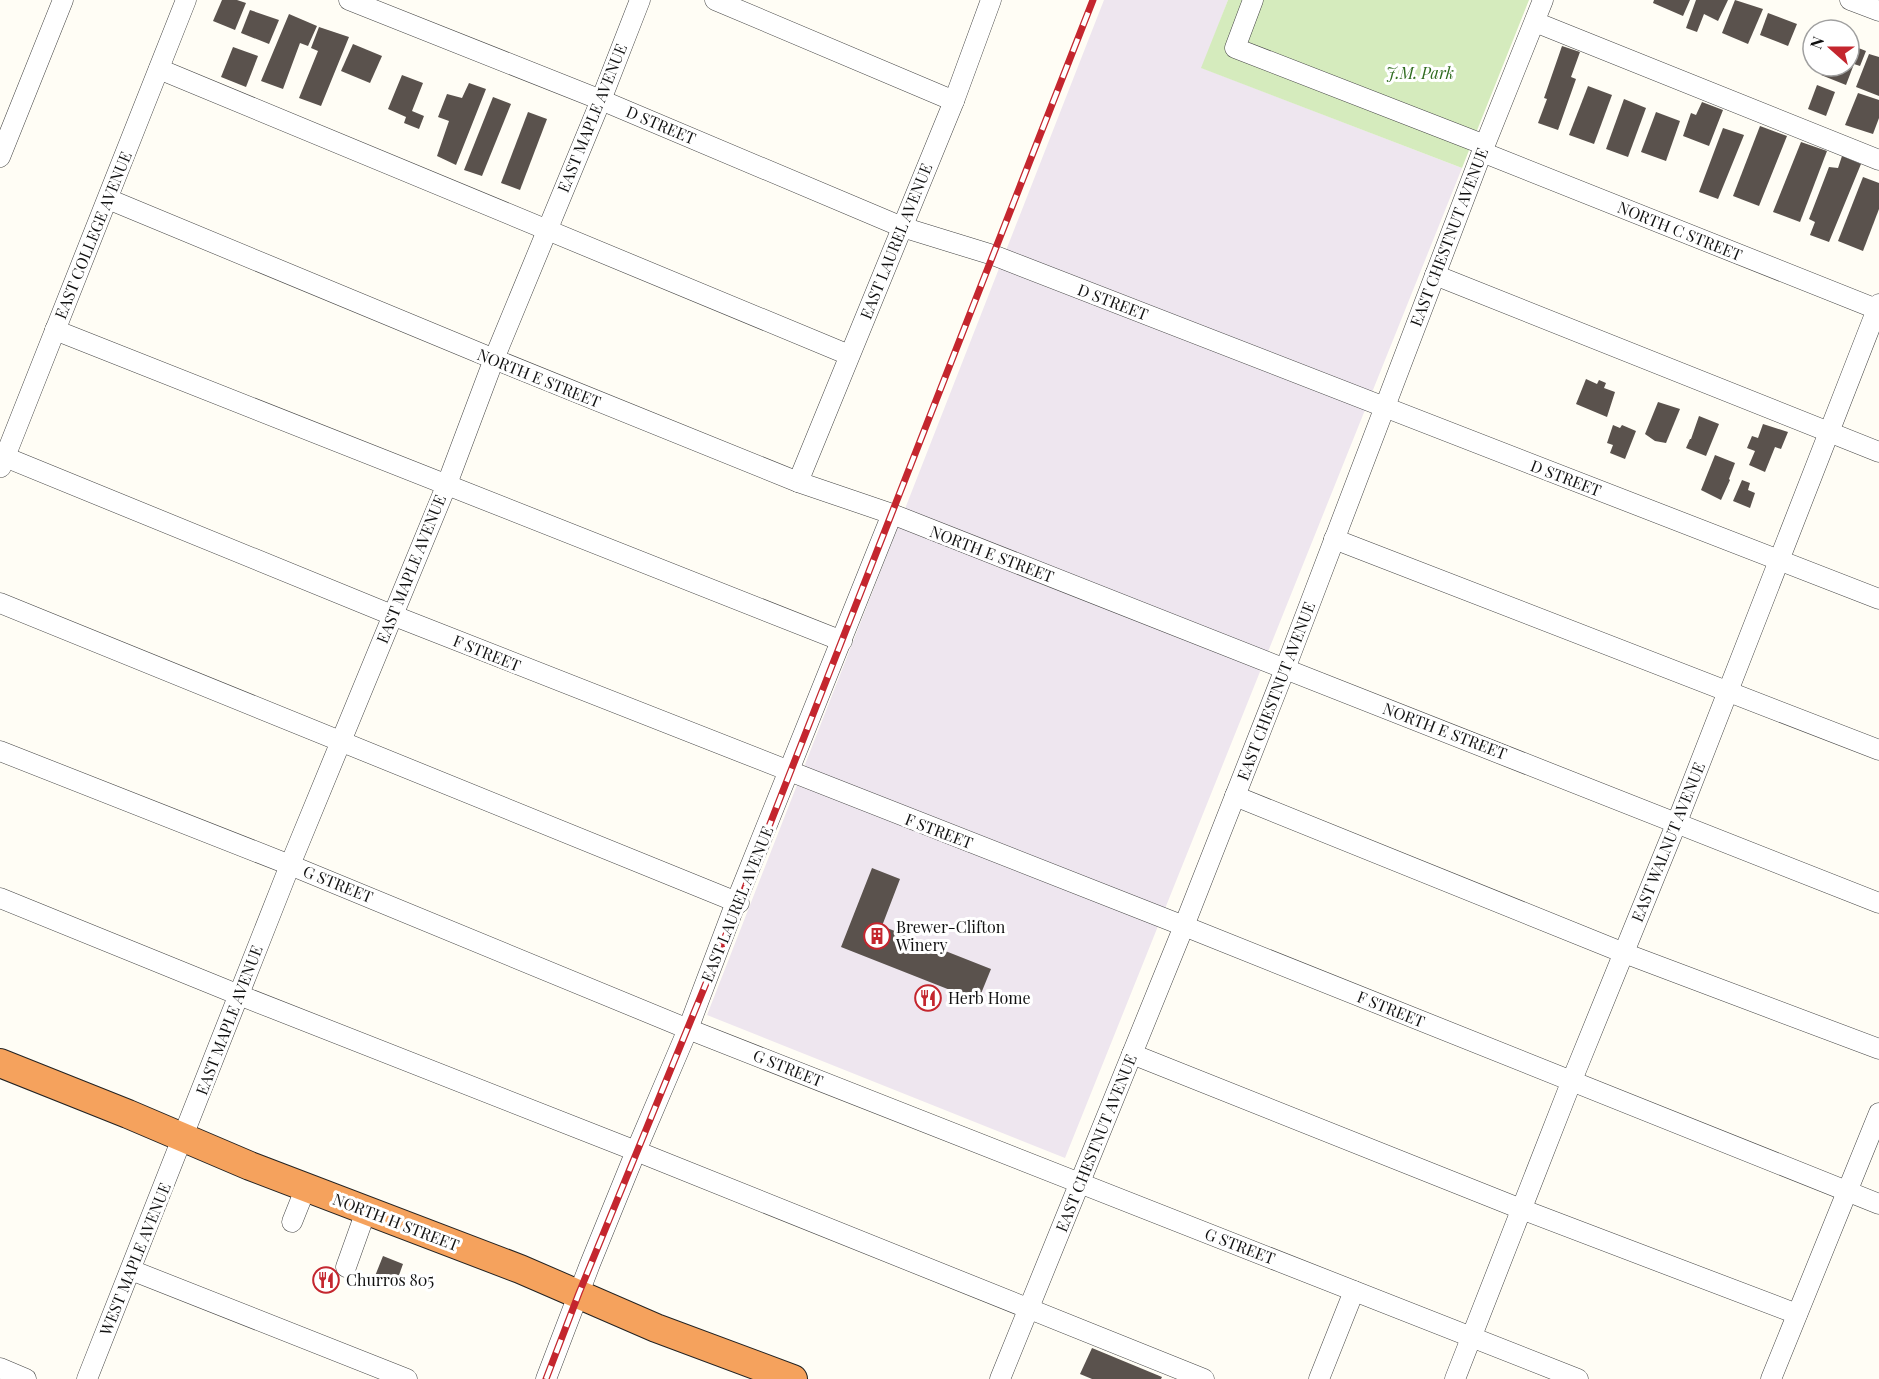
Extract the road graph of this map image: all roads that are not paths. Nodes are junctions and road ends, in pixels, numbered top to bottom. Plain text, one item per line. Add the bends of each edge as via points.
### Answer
1 (63, 0) edge
2 (186, 0) edge
3 (350, 0) edge
4 (640, 0) edge
5 (715, 0) edge
6 (991, 0) edge
7 (1253, 0) edge
8 (1543, 0) edge
9 (1850, 0) edge
10 (1879, 11) edge
11 (1535, 22) junction
12 (159, 69) junction
13 (601, 100) junction
14 (954, 101) junction
15 (1483, 149) junction
16 (0, 157) edge
17 (1879, 160) edge
18 (108, 200) junction
19 (902, 227) junction
20 (547, 229) junction
21 (1435, 275) junction
22 (1878, 308) edge
23 (56, 330) junction
24 (849, 355) junction
25 (494, 359) junction
26 (1383, 408) junction
27 (1828, 432) junction
28 (1879, 452) edge
29 (2, 461) edge
30 (798, 482) junction
31 (447, 484) junction
32 (892, 514) junction
33 (1334, 539) junction
34 (1778, 559) junction
35 (1879, 599) edge
36 (0, 603) edge
37 (392, 615) junction
38 (842, 641) junction
39 (1285, 669) junction
40 (1727, 692) junction
41 (342, 741) junction
42 (1879, 750) edge
43 (0, 751) edge
44 (790, 772) junction
45 (1235, 796) junction
46 (1677, 822) junction
47 (290, 865) junction
48 (0, 898) edge
49 (737, 903) junction
50 (1879, 903) edge
51 (1184, 926) junction
52 (1624, 953) junction
53 (239, 995) junction
54 (688, 1029) junction
55 (1879, 1049) edge
56 (1132, 1054) junction
57 (1, 1065) edge
58 (1572, 1080) junction
59 (1879, 1113) edge
60 (183, 1138) junction
61 (636, 1150) junction
62 (1080, 1184) junction
63 (306, 1187) junction
64 (1846, 1191) junction
65 (1879, 1204) edge
66 (1521, 1209) junction
67 (366, 1210) junction
68 (292, 1222) dead end
69 (346, 1267) dead end
70 (131, 1270) junction
71 (1354, 1290) junction
72 (579, 1293) junction
73 (1029, 1309) junction
74 (1797, 1314) junction
75 (1471, 1337) junction
76 (0, 1368) edge
77 (26, 1379) edge
78 (87, 1379) edge
79 (407, 1379) edge
80 (546, 1379) edge
81 (793, 1379) edge
82 (1000, 1379) edge
83 (1204, 1379) edge
84 (1319, 1379) edge
85 (1455, 1379) edge
86 (1578, 1379) edge
87 (1771, 1379) edge

1 - 16 street
2 - 12 street, EAST COLLEGE AVENUE
3 - 13 street, D STREET
4 - 13 street, EAST MAPLE AVENUE
5 - 14 street
6 - 14 street, EAST LAUREL AVENUE
7 - 15 street, NORTH C STREET via 1235,48
8 - 11 street, EAST CHESTNUT AVENUE
9 - 10 street
11 - 15 street, EAST CHESTNUT AVENUE
11 - 17 street
12 - 18 street, EAST COLLEGE AVENUE
12 - 20 street
13 - 19 street, D STREET
13 - 20 street, EAST MAPLE AVENUE
14 - 19 street, EAST LAUREL AVENUE
15 - 21 street, EAST CHESTNUT AVENUE
15 - 22 street, NORTH C STREET
18 - 23 street, EAST COLLEGE AVENUE
18 - 25 street, NORTH E STREET
19 - 24 street, EAST LAUREL AVENUE
19 - 26 street, D STREET via 999,258
20 - 24 street
20 - 25 street, EAST MAPLE AVENUE
21 - 26 street, EAST CHESTNUT AVENUE
21 - 27 street
22 - 27 street, EAST WALNUT AVENUE
23 - 29 street, EAST COLLEGE AVENUE
23 - 31 street
24 - 30 street, EAST LAUREL AVENUE
25 - 30 street, NORTH E STREET
25 - 31 street, EAST MAPLE AVENUE
26 - 33 street, EAST CHESTNUT AVENUE
26 - 34 street, D STREET
27 - 28 street
27 - 34 street, EAST WALNUT AVENUE
29 - 37 street, F STREET
30 - 32 street, NORTH E STREET
31 - 37 street, EAST MAPLE AVENUE
31 - 38 street
32 - 38 street, EAST LAUREL AVENUE
32 - 39 street, NORTH E STREET
33 - 39 street, EAST CHESTNUT AVENUE
33 - 40 street
34 - 35 street, D STREET
34 - 40 street, EAST WALNUT AVENUE
36 - 41 street
37 - 41 street, EAST MAPLE AVENUE
37 - 44 street, F STREET
38 - 44 street, EAST LAUREL AVENUE
39 - 45 street, EAST CHESTNUT AVENUE
39 - 46 street, NORTH E STREET
40 - 42 street
40 - 46 street, EAST WALNUT AVENUE
41 - 47 street, EAST MAPLE AVENUE
41 - 49 street
43 - 47 street, G STREET
44 - 49 street, EAST LAUREL AVENUE
44 - 51 street, F STREET
45 - 51 street, EAST CHESTNUT AVENUE
45 - 52 street
46 - 50 street, NORTH E STREET
46 - 52 street, EAST WALNUT AVENUE
47 - 53 street, EAST MAPLE AVENUE
47 - 54 street, G STREET
48 - 53 street
49 - 54 street, EAST LAUREL AVENUE
51 - 56 street, EAST CHESTNUT AVENUE
51 - 58 street, F STREET
52 - 55 street
52 - 58 street, EAST WALNUT AVENUE
53 - 60 street, EAST MAPLE AVENUE
53 - 61 street
54 - 61 street, EAST LAUREL AVENUE
54 - 62 street, G STREET
56 - 62 street, EAST CHESTNUT AVENUE
56 - 66 street
57 - 60 highway, NORTH H STREET
58 - 64 street, F STREET
58 - 66 street, EAST WALNUT AVENUE
59 - 64 street
60 - 63 highway, NORTH H STREET
60 - 70 street, WEST MAPLE AVENUE
61 - 72 street, EAST LAUREL AVENUE
61 - 73 street
62 - 71 street, G STREET
62 - 73 street, EAST CHESTNUT AVENUE
63 - 67 highway, NORTH H STREET
63 - 68 street
64 - 65 street, F STREET
64 - 74 street
66 - 74 street
66 - 75 street, EAST WALNUT AVENUE
67 - 69 street
67 - 72 highway, NORTH H STREET
70 - 78 street, WEST MAPLE AVENUE
70 - 79 street
71 - 75 street, G STREET
71 - 84 street
72 - 80 street, EAST LAUREL AVENUE
72 - 81 highway, NORTH H STREET via 656,1328
73 - 82 street, EAST CHESTNUT AVENUE
73 - 83 street
74 - 87 street
75 - 85 street, EAST WALNUT AVENUE
75 - 86 street, G STREET
76 - 77 street

